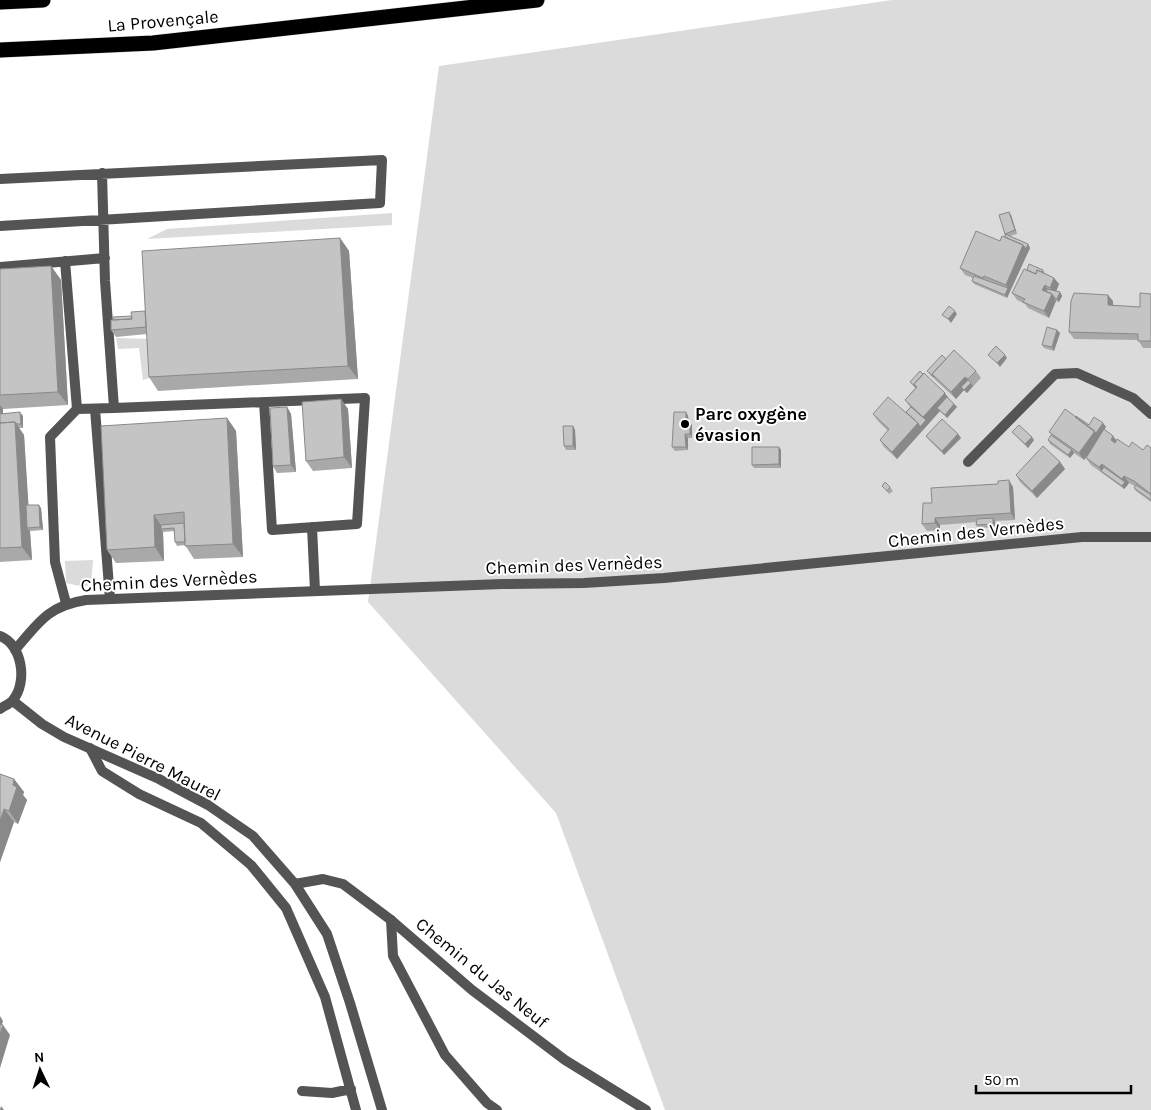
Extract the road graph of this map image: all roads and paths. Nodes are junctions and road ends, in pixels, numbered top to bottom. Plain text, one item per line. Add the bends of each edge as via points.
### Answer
1 (43, 0) edge
2 (537, 0) edge
3 (0, 2) edge
4 (0, 50) edge
5 (102, 173) junction
6 (0, 179) edge
7 (104, 220) junction
8 (0, 226) edge
9 (105, 258) junction
10 (65, 261) junction
11 (0, 267) edge
12 (264, 402) junction
13 (114, 408) junction
14 (77, 409) junction
15 (95, 409) junction
16 (1151, 414) edge
17 (968, 462) dead end
18 (312, 527) junction
19 (1151, 537) edge
20 (316, 591) junction
21 (110, 599) junction
22 (66, 603) junction
23 (0, 636) edge
24 (15, 650) junction
25 (13, 700) junction
26 (0, 709) edge
27 (90, 748) junction
28 (295, 884) junction
29 (392, 920) junction
30 (351, 1089) junction
31 (302, 1091) dead end
32 (356, 1110) edge
33 (382, 1110) edge
34 (497, 1110) edge
35 (646, 1110) edge

1 - 3 highway
2 - 4 highway, La Provençale via 153,43
5 - 6 street
5 - 7 street
5 - 7 street via 382,160 380,203
7 - 8 street
7 - 9 street
9 - 10 street
9 - 13 street
10 - 11 street
10 - 14 street
12 - 13 street
12 - 18 street via 272,530
12 - 18 street via 365,398 357,524
13 - 15 street
14 - 15 street
14 - 22 street via 50,437 55,562
15 - 21 street
16 - 17 street via 1133,398 1077,373 1055,374
18 - 20 street
19 - 20 street, Chemin des Vernèdes via 1082,537 721,573 584,583
20 - 21 street, Chemin des Vernèdes
21 - 22 street, Chemin des Vernèdes
22 - 24 street, Chemin des Vernèdes via 51,611
23 - 24 street via 6,638
24 - 25 street via 21,676
25 - 26 street
25 - 27 street, Avenue Pierre Maurel via 42,724
27 - 28 street, Avenue Pierre Maurel via 208,805 253,836
27 - 30 street via 102,772 139,794 201,823 251,865 286,908 325,997
28 - 29 street, Chemin du Jas Neuf via 322,879 343,884
28 - 33 street, Avenue Pierre Maurel via 327,934
29 - 34 street via 394,956 445,1055 486,1103
29 - 35 street, Chemin du Jas Neuf via 472,990 565,1060
30 - 31 street via 332,1093
30 - 32 street

